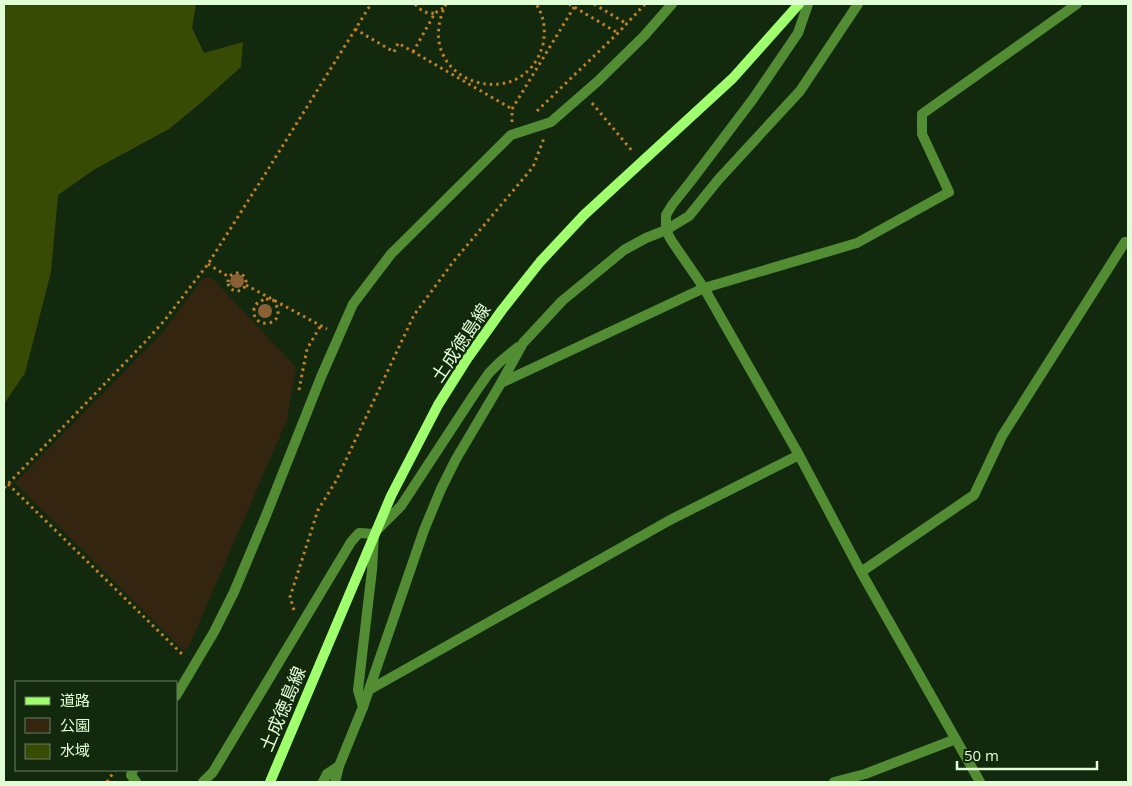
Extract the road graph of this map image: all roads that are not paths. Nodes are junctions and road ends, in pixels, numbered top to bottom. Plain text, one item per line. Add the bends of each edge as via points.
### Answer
1 (672, 4) edge
2 (799, 4) edge
3 (808, 4) edge
4 (858, 4) edge
5 (1077, 4) edge
6 (666, 230) junction
7 (1128, 242) edge
8 (704, 288) junction
9 (523, 343) junction
10 (501, 383) junction
11 (799, 455) junction
12 (374, 534) junction
13 (861, 572) junction
14 (369, 690) junction
15 (178, 693) edge
16 (363, 706) junction
17 (956, 739) junction
18 (339, 766) junction
19 (133, 771) edge
20 (136, 782) edge
21 (202, 782) edge
22 (270, 782) edge
23 (323, 782) edge
24 (335, 782) edge
25 (834, 782) edge
26 (980, 782) edge

1 - 15 street via 598,81 551,122 511,135 391,254 353,304 320,377 234,592
2 - 12 main road, 土成徳島線 via 733,78 584,215 540,262 466,359 413,452
3 - 6 street via 798,33 759,91 672,205 666,215
4 - 6 street via 800,91 689,216
5 - 8 street via 922,114 922,134 948,192 856,244
6 - 8 street
6 - 9 street via 624,250 562,301
7 - 13 street via 1125,242 1002,436 974,495
8 - 10 street
8 - 11 street
9 - 10 street
9 - 12 street via 489,373 401,506
10 - 14 street via 441,489
11 - 13 street
11 - 14 street via 670,520
12 - 16 street via 358,690
12 - 21 street via 359,533 351,542 213,772
12 - 22 main road, 土成徳島線
13 - 17 street
14 - 16 street
16 - 18 street
17 - 25 street
17 - 26 street
18 - 23 street via 327,774
18 - 24 street
19 - 20 street via 131,775

